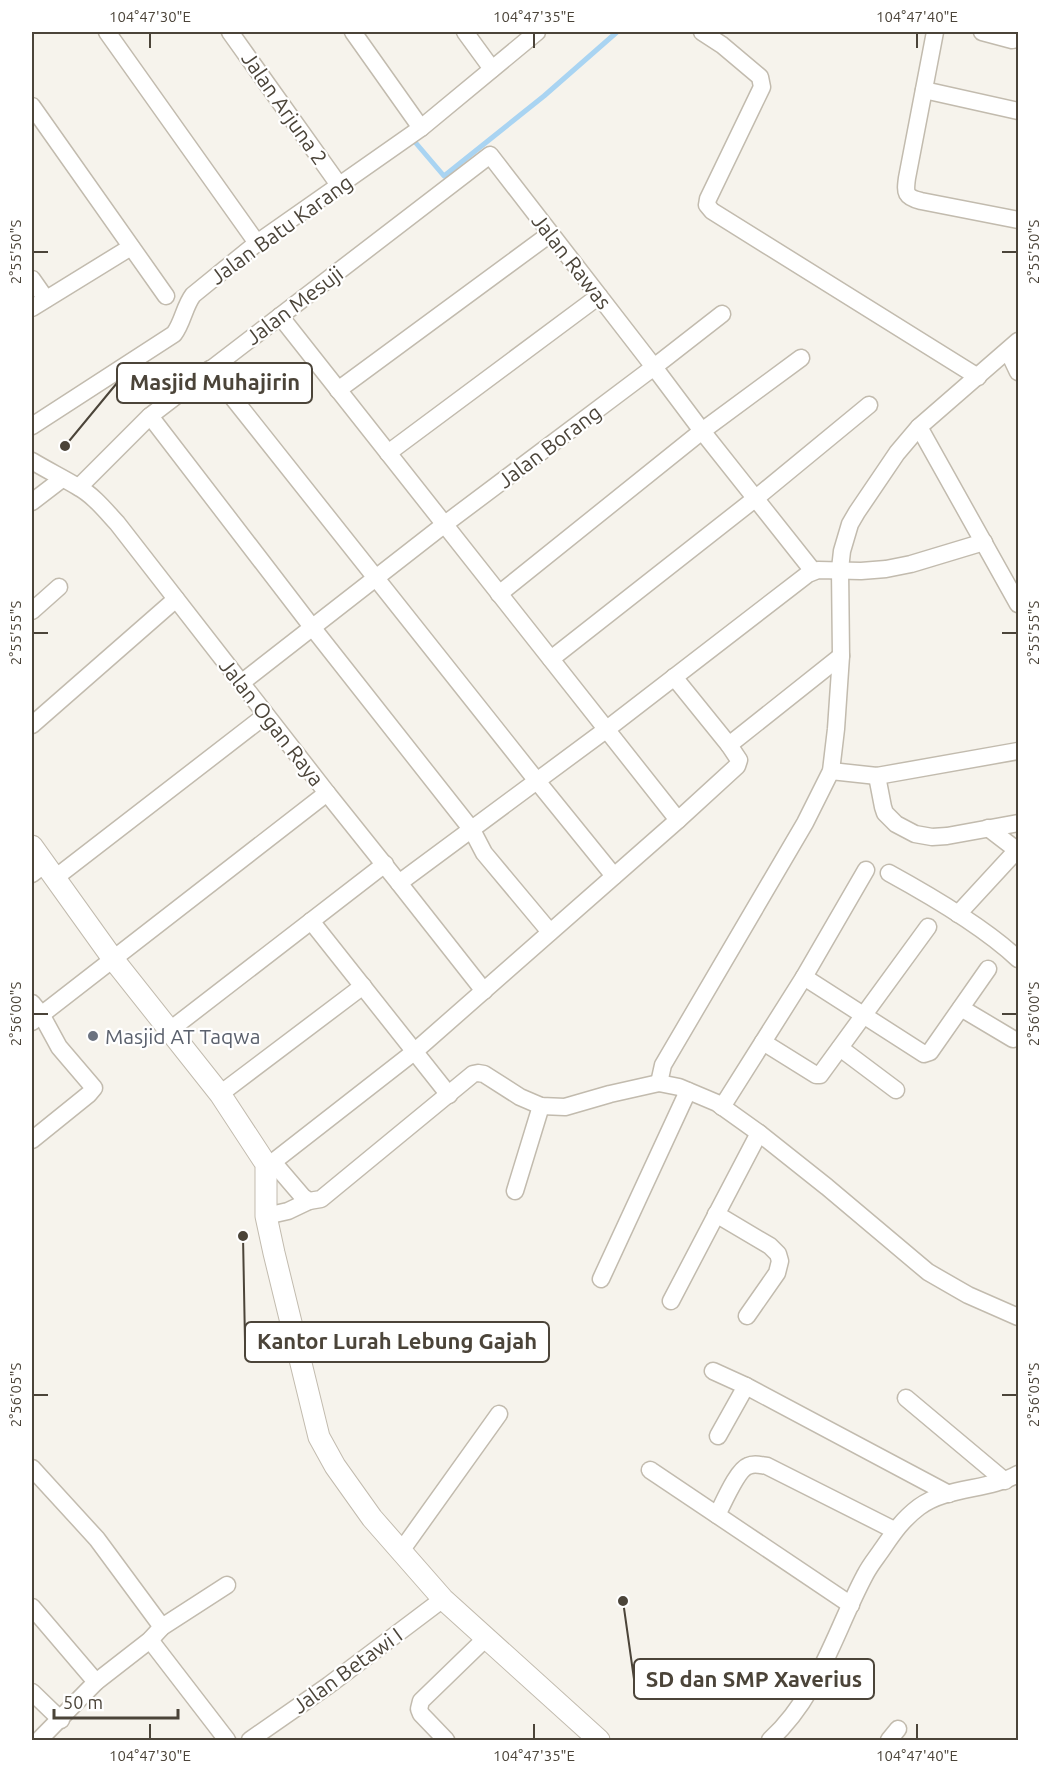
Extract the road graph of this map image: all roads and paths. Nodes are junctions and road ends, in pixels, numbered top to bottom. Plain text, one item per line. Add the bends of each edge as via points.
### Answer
1 (107, 32) edge
2 (230, 32) edge
3 (353, 32) edge
4 (465, 32) edge
5 (537, 32) edge
6 (702, 32) edge
7 (935, 32) edge
8 (982, 32) edge
9 (1018, 39) edge
10 (492, 69) junction
11 (924, 90) junction
12 (32, 106) edge
13 (1018, 111) edge
14 (37, 126) edge
15 (421, 128) junction
16 (490, 155) joint
17 (339, 185) junction
18 (1018, 220) edge
19 (550, 234) junction
20 (257, 243) junction
21 (131, 247) junction
22 (32, 279) edge
23 (166, 296) dead end
24 (599, 296) junction
25 (39, 304) edge
26 (722, 314) dead end
27 (280, 316) junction
28 (1013, 346) edge
29 (801, 358) dead end
30 (654, 368) junction
31 (210, 369) junction
32 (1018, 372) edge
33 (978, 377) junction
34 (338, 390) junction
35 (869, 405) dead end
36 (150, 416) junction
37 (32, 426) edge
38 (919, 427) junction
39 (702, 431) junction
40 (388, 453) junction
41 (32, 461) edge
42 (62, 479) junction
43 (79, 487) junction
44 (756, 498) junction
45 (32, 502) edge
46 (446, 524) junction
47 (984, 542) junction
48 (840, 569) junction
49 (813, 571) junction
50 (376, 578) junction
51 (59, 587) dead end
52 (499, 594) junction
53 (176, 599) junction
54 (1018, 604) edge
55 (32, 611) edge
56 (312, 627) junction
57 (841, 656) junction
58 (551, 659) junction
59 (674, 677) junction
60 (241, 683) junction
61 (266, 715) junction
62 (32, 725) edge
63 (607, 729) junction
64 (729, 745) junction
65 (1018, 751) edge
66 (831, 771) junction
67 (877, 776) junction
68 (537, 781) junction
69 (327, 792) junction
70 (678, 820) junction
71 (1018, 823) edge
72 (988, 828) junction
73 (472, 830) junction
74 (32, 846) edge
75 (1018, 851) edge
76 (385, 864) junction
77 (866, 870) dead end
78 (44, 872) edge
79 (889, 873) dead end
80 (614, 876) junction
81 (399, 883) junction
82 (958, 914) junction
83 (311, 921) junction
84 (928, 927) dead end
85 (550, 932) junction
86 (113, 958) junction
87 (1018, 959) edge
88 (988, 969) dead end
89 (804, 977) junction
90 (363, 986) junction
91 (484, 991) junction
92 (961, 1008) junction
93 (35, 1013) edge
94 (862, 1015) junction
95 (170, 1030) junction
96 (1014, 1039) dead end
97 (763, 1042) junction
98 (840, 1048) junction
99 (414, 1052) junction
100 (659, 1083) junction
101 (896, 1090) dead end
102 (688, 1091) junction
103 (220, 1094) junction
104 (449, 1095) junction
105 (541, 1106) junction
106 (722, 1107) junction
107 (759, 1133) junction
108 (32, 1140) edge
109 (269, 1163) junction
110 (515, 1191) dead end
111 (309, 1201) junction
112 (716, 1214) junction
113 (266, 1216) junction
114 (601, 1279) dead end
115 (671, 1301) dead end
116 (1018, 1305) edge
117 (1002, 1310) junction
118 (747, 1316) dead end
119 (1018, 1317) edge
120 (712, 1371) dead end
121 (746, 1386) junction
122 (906, 1398) dead end
123 (499, 1414) dead end
124 (718, 1436) dead end
125 (32, 1468) edge
126 (650, 1470) dead end
127 (1012, 1478) edge
128 (38, 1485) edge
129 (950, 1494) junction
130 (717, 1515) junction
131 (894, 1530) junction
132 (401, 1551) junction
133 (227, 1585) dead end
134 (443, 1599) junction
135 (851, 1605) junction
136 (32, 1606) edge
137 (162, 1627) junction
138 (486, 1638) junction
139 (150, 1640) junction
140 (96, 1682) junction
141 (32, 1692) edge
142 (61, 1720) junction
143 (39, 1740) edge
144 (227, 1740) edge
145 (250, 1740) edge
146 (446, 1740) edge
147 (599, 1740) edge
148 (770, 1740) edge

1 - 20 street
2 - 17 street, Jalan Arjuna 2
3 - 15 street
4 - 10 street
5 - 10 street, Jalan Batu Karang
6 - 33 street via 760,77 762,87 707,205
7 - 11 street
8 - 9 street
10 - 15 street, Jalan Batu Karang
11 - 13 street
11 - 18 street via 907,178 908,197
12 - 14 street
14 - 21 street
15 - 17 street, Jalan Batu Karang
16 - 19 street, Jalan Rawas
16 - 27 street, Jalan Mesuji
17 - 20 street, Jalan Batu Karang
19 - 24 street, Jalan Rawas
19 - 34 street
20 - 37 street, Jalan Batu Karang via 193,295 174,334
21 - 23 street
21 - 25 street
22 - 25 street
24 - 30 street, Jalan Rawas
24 - 40 street
26 - 30 street, Jalan Borang
27 - 31 street, Jalan Mesuji
27 - 34 street
28 - 32 street
28 - 33 street
29 - 39 street
30 - 39 street
30 - 46 street, Jalan Borang
31 - 36 street, Jalan Mesuji
31 - 50 street
33 - 38 street
34 - 40 street
35 - 44 street
36 - 43 street, Jalan Mesuji
36 - 56 street
38 - 47 street
38 - 48 street via 857,512
39 - 44 street
39 - 52 street
40 - 46 street
41 - 42 street, Jalan Ogan Raya
42 - 43 street, Jalan Ogan Raya
42 - 45 street
43 - 53 street, Jalan Ogan Raya via 117,522
44 - 49 street
44 - 58 street
46 - 50 street, Jalan Borang
46 - 52 street
47 - 48 street via 886,569
47 - 54 street
48 - 49 street
48 - 57 street
49 - 59 street
50 - 56 street, Jalan Borang
50 - 68 street
51 - 55 street
52 - 58 street
53 - 60 street, Jalan Ogan Raya
53 - 62 street
56 - 60 street, Jalan Borang
56 - 73 street
57 - 64 street
57 - 66 street
58 - 63 street
59 - 63 street
59 - 64 street
60 - 61 street, Jalan Ogan Raya
61 - 69 street, Jalan Ogan Raya
61 - 78 street
63 - 68 street
63 - 70 street
64 - 70 street via 738,764
65 - 67 street
66 - 67 street
66 - 100 street via 805,823 663,1065
67 - 72 street via 885,813 905,830 932,837
68 - 73 street
68 - 80 street
69 - 76 street
69 - 86 street, Jalan Ogan Raya
70 - 80 street
71 - 72 street
72 - 75 street
73 - 81 street
73 - 85 street via 484,853
74 - 78 street
75 - 82 street
76 - 81 street
76 - 83 street
77 - 89 street
78 - 86 street
79 - 82 street
80 - 85 street
81 - 91 street
82 - 87 street
83 - 90 street
83 - 95 street
84 - 94 street
85 - 91 street
86 - 93 street, Jalan Ogan Raya
86 - 95 street
88 - 92 street
89 - 94 street
89 - 97 street
90 - 99 street
90 - 103 street
91 - 99 street
92 - 94 street via 930,1052 924,1054
92 - 96 street
93 - 108 street via 94,1088
94 - 98 street
95 - 103 street
97 - 98 street via 816,1075
97 - 106 street
98 - 101 street
99 - 104 street
99 - 109 street
100 - 102 street
100 - 105 street via 566,1107
102 - 106 street
102 - 114 street
103 - 109 street
104 - 105 street via 478,1073
104 - 111 street via 329,1193
105 - 110 street
106 - 107 street
107 - 112 street
107 - 117 street via 928,1272
109 - 111 street
109 - 113 street
111 - 113 street
112 - 115 street
112 - 118 street via 778,1254 777,1273
113 - 132 street via 319,1437 360,1502
116 - 117 street
117 - 119 street
120 - 121 street
121 - 124 street
121 - 129 street
122 - 127 street
123 - 132 street
125 - 128 street
126 - 130 street
127 - 129 street
128 - 137 street via 96,1539
129 - 131 street via 919,1507
130 - 131 street via 740,1472 757,1464
130 - 135 street
131 - 135 street
132 - 134 street
133 - 137 street
134 - 138 street
134 - 145 street, Jalan Betawi I
135 - 148 street via 814,1683
136 - 140 street
137 - 139 street
138 - 146 street via 419,1705 421,1714
138 - 147 street
139 - 140 street
139 - 144 street
140 - 142 street
141 - 142 street
142 - 143 street

